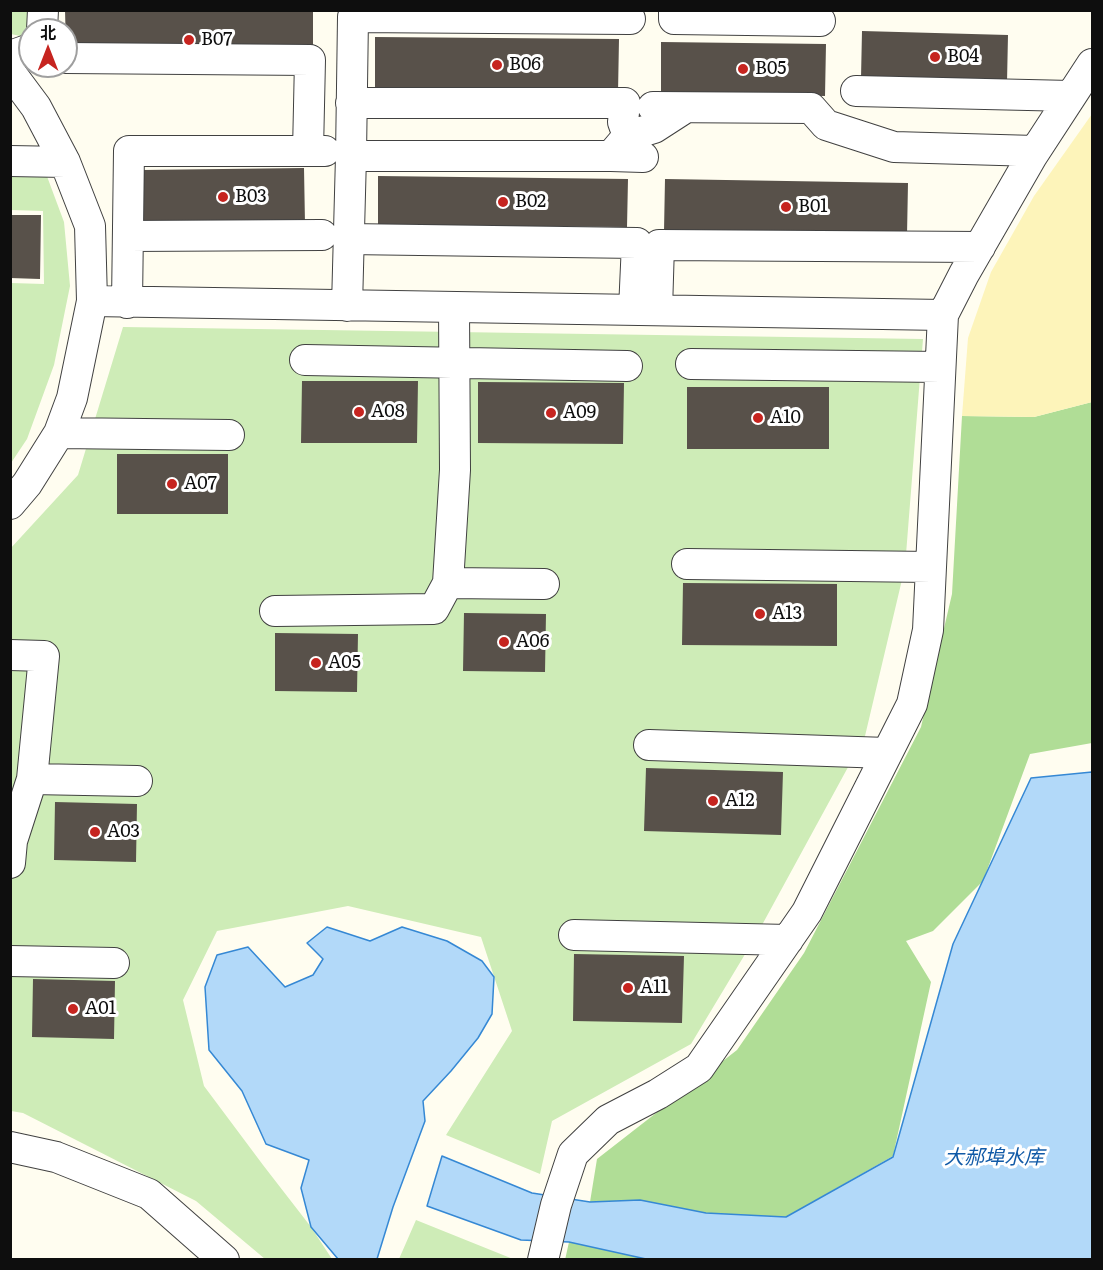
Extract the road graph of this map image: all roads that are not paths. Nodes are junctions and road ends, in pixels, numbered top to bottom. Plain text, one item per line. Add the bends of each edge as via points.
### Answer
1 (674, 10) edge
2 (630, 19) dead end
3 (820, 21) dead end
4 (78, 58) edge
5 (1092, 64) edge
6 (16, 86) edge
7 (1071, 96) junction
8 (351, 103) junction
9 (652, 107) dead end
10 (685, 108) junction
11 (881, 143) junction
12 (627, 150) junction
13 (1035, 151) junction
14 (328, 153) junction
15 (10, 161) edge
16 (65, 162) junction
17 (128, 236) junction
18 (335, 237) junction
19 (980, 247) junction
20 (92, 302) junction
21 (127, 303) junction
22 (346, 306) junction
23 (454, 308) junction
24 (645, 310) junction
25 (943, 315) junction
26 (305, 360) dead end
27 (455, 362) junction
28 (691, 364) dead end
29 (627, 366) dead end
30 (940, 367) junction
31 (59, 433) junction
32 (229, 435) dead end
33 (10, 504) edge
34 (687, 564) dead end
35 (931, 567) junction
36 (448, 583) junction
37 (544, 584) dead end
38 (275, 611) dead end
39 (10, 655) edge
40 (649, 745) dead end
41 (887, 753) junction
42 (32, 779) junction
43 (137, 781) dead end
44 (11, 849) edge
45 (574, 935) dead end
46 (788, 940) junction
47 (10, 961) edge
48 (114, 963) dead end
49 (10, 1147) edge
50 (224, 1260) edge
51 (543, 1260) edge

1 - 3 street via 674,19
2 - 8 street via 353,17
4 - 14 street via 310,60
5 - 7 street
6 - 16 street via 36,107
7 - 11 street via 870,92
7 - 13 street
8 - 12 street via 625,104
8 - 14 street
9 - 10 street
10 - 11 street via 811,108 826,125
10 - 12 street
11 - 13 street via 894,147
12 - 14 street
13 - 19 street
14 - 17 street via 129,152
14 - 18 street
15 - 16 street
16 - 20 street via 90,226
17 - 18 street
17 - 21 street
18 - 22 street
18 - 24 street via 637,243
19 - 24 street via 659,245
19 - 25 street
20 - 21 street
20 - 31 street via 72,398
21 - 22 street
22 - 23 street
23 - 24 street
23 - 27 street
24 - 25 street
25 - 30 street
26 - 27 street
27 - 29 street
27 - 36 street via 455,470
28 - 30 street
30 - 35 street
31 - 32 street
31 - 33 street
34 - 35 street
35 - 41 street via 928,630 912,704
36 - 37 street
36 - 38 street via 434,609
39 - 42 street via 44,656
40 - 41 street
41 - 46 street via 807,912
42 - 43 street
42 - 44 street
45 - 46 street
46 - 51 street via 699,1068 608,1120 573,1154
47 - 48 street
49 - 50 street via 56,1157 149,1194

